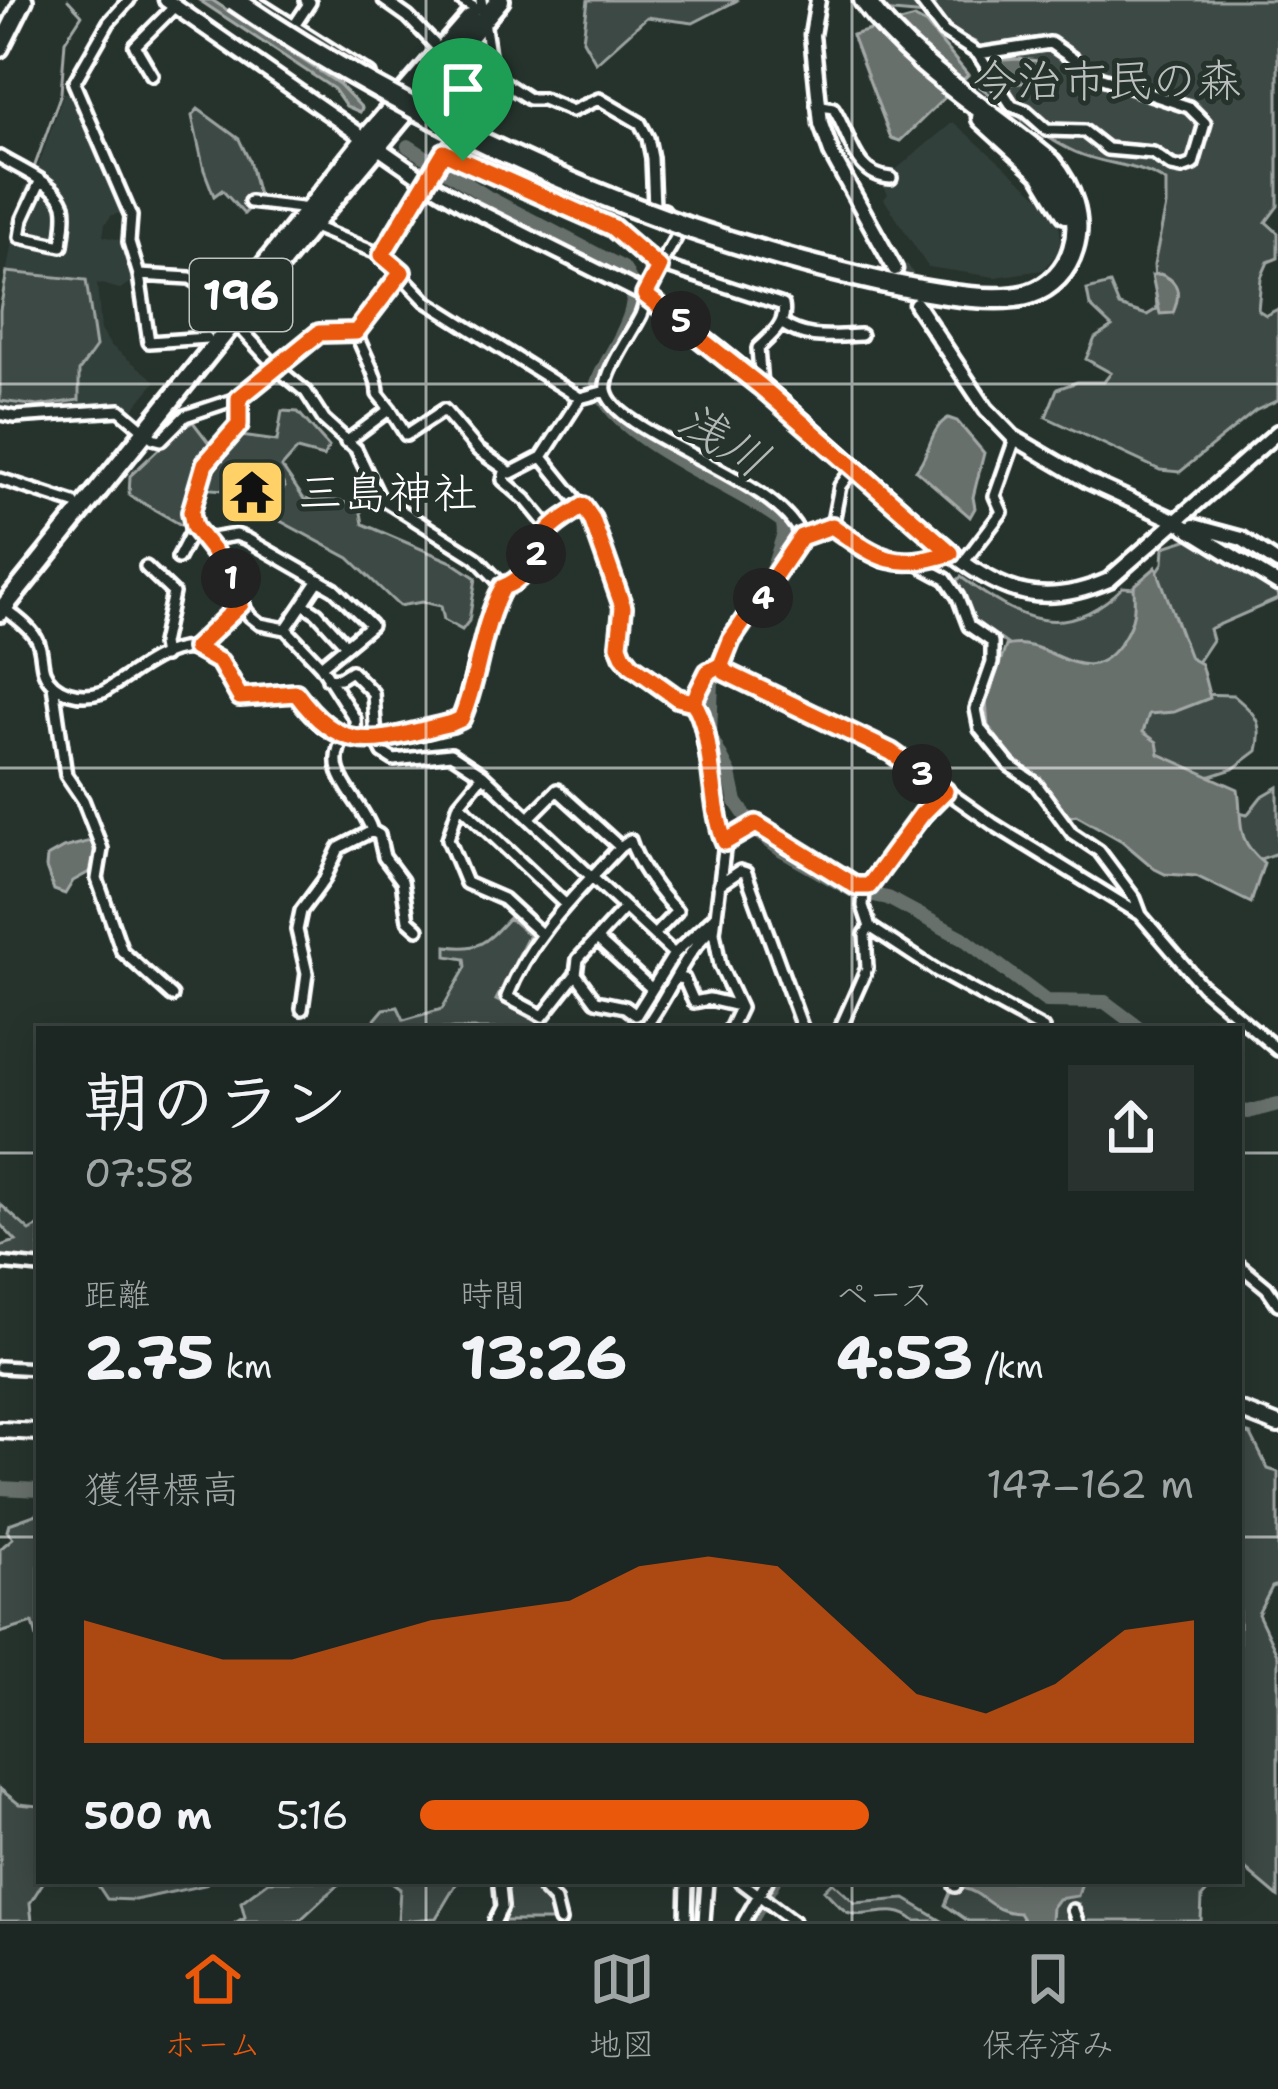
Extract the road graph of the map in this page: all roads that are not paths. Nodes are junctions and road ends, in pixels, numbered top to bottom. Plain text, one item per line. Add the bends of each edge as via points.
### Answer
1 (24, 0) edge
2 (129, 0) edge
3 (234, 0) edge
4 (253, 0) edge
5 (306, 0) edge
6 (384, 0) edge
7 (461, 0) edge
8 (500, 0) edge
9 (818, 0) edge
10 (864, 0) edge
11 (920, 0) edge
12 (171, 3) edge
13 (482, 7) edge
14 (294, 26) junction
15 (0, 48) edge
16 (440, 50) junction
17 (978, 54) junction
18 (152, 75) dead end
19 (492, 75) junction
20 (392, 86) dead end
21 (817, 105) junction
22 (461, 123) junction
23 (479, 131) junction
24 (371, 143) junction
25 (444, 152) junction
26 (0, 157) edge
27 (463, 161) junction
28 (891, 178) dead end
29 (426, 181) junction
30 (40, 182) junction
31 (250, 202) dead end
32 (654, 207) junction
33 (310, 218) junction
34 (382, 255) junction
35 (660, 267) junction
36 (898, 268) tunnel mouth
37 (402, 272) junction
38 (139, 275) junction
39 (645, 295) junction
40 (920, 304) tunnel mouth
41 (230, 317) junction
42 (781, 323) junction
43 (356, 332) junction
44 (861, 335) dead end
45 (207, 338) junction
46 (277, 368) junction
47 (760, 386) junction
48 (606, 392) junction
49 (239, 398) junction
50 (580, 398) junction
51 (390, 409) junction
52 (0, 414) edge
53 (141, 428) junction
54 (1278, 432) edge
55 (1016, 439) junction
56 (346, 442) junction
57 (542, 457) junction
58 (854, 467) junction
59 (505, 472) junction
60 (0, 479) edge
61 (74, 503) junction
62 (583, 506) junction
63 (1176, 521) junction
64 (832, 526) junction
65 (194, 527) junction
66 (550, 529) junction
67 (801, 537) junction
68 (205, 540) junction
69 (951, 553) junction
70 (178, 558) dead end
71 (918, 563) junction
72 (963, 563) junction
73 (1278, 563) edge
74 (146, 567) dead end
75 (319, 580) junction
76 (1278, 584) edge
77 (503, 587) junction
78 (241, 604) junction
79 (303, 604) junction
80 (1, 605) edge
81 (286, 629) junction
82 (346, 645) junction
83 (195, 648) junction
84 (164, 656) junction
85 (721, 665) junction
86 (321, 667) junction
87 (328, 679) junction
88 (53, 685) junction
89 (693, 702) junction
90 (350, 738) junction
91 (376, 739) junction
92 (484, 775) junction
93 (945, 791) junction
94 (460, 804) junction
95 (529, 818) junction
96 (372, 831) junction
97 (725, 842) junction
98 (620, 847) junction
99 (592, 877) junction
100 (719, 886) junction
101 (863, 888) junction
102 (566, 905) junction
103 (625, 908) junction
104 (1141, 915) junction
105 (714, 921) junction
106 (870, 927) junction
107 (418, 929) dead end
108 (540, 933) junction
109 (654, 935) junction
110 (597, 939) junction
111 (674, 954) junction
112 (576, 974) junction
113 (678, 978) junction
114 (652, 989) junction
115 (172, 997) dead end
116 (739, 1006) junction
117 (302, 1009) dead end
118 (646, 1026) edge
119 (732, 1026) edge
120 (802, 1026) edge
121 (841, 1026) edge
122 (1037, 1026) edge
123 (1278, 1050) edge
124 (0, 1263) edge
125 (1242, 1267) edge
126 (36, 1268) edge
127 (1278, 1304) edge
128 (0, 1367) edge
129 (36, 1369) edge
130 (1242, 1411) edge
131 (1278, 1425) edge
132 (0, 1430) edge
133 (36, 1432) edge
134 (502, 1884) edge
135 (539, 1884) edge
136 (687, 1884) edge
137 (707, 1884) edge
138 (745, 1884) edge
139 (765, 1884) edge
140 (760, 1894) junction
141 (495, 1921) edge
142 (560, 1921) edge
143 (686, 1921) edge
144 (704, 1921) edge
145 (744, 1921) edge
146 (793, 1921) edge

1 - 15 main road
2 - 38 street via 74,82 131,216
3 - 10 highway, bridge via 464,134 618,203 834,269 938,291 1011,297 1042,288 1062,272 1076,238 1063,177 895,38
4 - 14 street
5 - 14 street
6 - 16 street
7 - 13 street
8 - 13 highway, 196
9 - 21 street
11 - 17 street via 944,32
12 - 18 street via 135,46
12 - 24 street
13 - 16 highway, 196
13 - 19 street
13 - 24 highway, 196
14 - 20 street
16 - 24 highway, 196
17 - 17 street via 1050,44 1099,77 1189,107 1205,124 1193,164 1107,149 1084,131 1047,130 1012,106
19 - 22 street
19 - 32 street via 529,99 572,111 605,100 640,124 652,158
21 - 28 street via 839,116 866,171
21 - 36 street via 832,154
22 - 23 street
22 - 25 street
23 - 27 street
23 - 32 street
24 - 29 street
24 - 33 highway, 196
25 - 27 street
25 - 29 street
26 - 30 street
27 - 35 street via 612,227
29 - 34 street
29 - 39 street
30 - 30 street via 65,208 62,246 20,238
31 - 33 street
32 - 35 street via 685,217
33 - 34 street
33 - 41 highway, 196
34 - 37 street
35 - 39 street
35 - 42 street via 784,305
37 - 43 street
37 - 50 street via 426,301
38 - 41 street via 205,284
38 - 45 street via 149,342
39 - 47 street
39 - 48 street
40 - 55 street via 986,410
41 - 45 highway, 196
41 - 46 street
41 - 53 highway, 196
42 - 44 street via 812,337
42 - 47 street via 758,348
43 - 46 street via 319,333
43 - 51 street
45 - 53 highway, 196
46 - 49 street
46 - 56 street
47 - 58 street
48 - 50 street
48 - 67 street via 641,424 790,514
49 - 53 street via 184,416 161,440
49 - 65 street via 239,425 205,464 193,496
50 - 57 street
51 - 56 street
51 - 59 street via 406,436 444,410
52 - 53 street via 120,410
53 - 61 highway, 196
53 - 80 highway, 196
54 - 63 street
55 - 63 street
55 - 72 street via 995,496 1002,512
56 - 77 street via 379,497 488,566
57 - 59 street
57 - 62 street
58 - 64 street via 840,486
58 - 69 street
59 - 66 street via 503,480
60 - 61 street
61 - 80 highway, 196
62 - 66 street
62 - 89 street via 623,607 623,655
63 - 72 street via 1109,580 1079,593 1014,591
63 - 73 street via 1242,539
63 - 76 street
64 - 67 street
64 - 71 street via 882,560
65 - 68 street
65 - 70 street
66 - 77 street via 527,570
67 - 85 street
68 - 75 street via 236,535
68 - 78 street
69 - 71 street
69 - 72 street
71 - 104 street via 946,579 969,626 992,642 976,709 980,729 1072,833 1099,851
74 - 84 street via 173,593
75 - 79 street
75 - 82 street via 371,625
77 - 91 street via 461,719
78 - 81 street via 260,624
78 - 83 street
79 - 81 street
79 - 82 street
80 - 88 street via 38,640
81 - 86 street
82 - 86 street
83 - 84 street
83 - 90 street via 220,662 240,697 296,693 319,723
84 - 88 street via 92,696
85 - 89 street via 708,672
85 - 93 street via 891,752
86 - 87 street
87 - 90 street via 356,719
87 - 91 street via 351,670 374,693
88 - 115 street via 66,775 102,850 97,879 122,951
89 - 97 street via 702,713
90 - 91 street
90 - 96 street via 334,757 337,771
91 - 92 street via 394,760 451,754
92 - 94 street
92 - 95 street
93 - 101 street
93 - 104 street
94 - 102 street
94 - 108 street via 448,839 466,883 503,898
95 - 98 street via 557,790
95 - 99 street
96 - 107 street
96 - 117 street via 333,855 301,911
97 - 100 street
97 - 101 street via 756,824
98 - 99 street
98 - 109 street via 630,840 677,911
99 - 102 street
99 - 103 street
100 - 105 street
100 - 120 street via 746,873
101 - 106 street
102 - 108 street
103 - 109 street
103 - 110 street
104 - 123 street via 1202,986
105 - 111 street
105 - 113 street
105 - 116 street via 720,965
106 - 121 street via 867,968
106 - 122 street
108 - 112 street via 507,997 543,1016
109 - 111 street
110 - 112 street via 578,959
110 - 114 street
111 - 114 street
112 - 114 street via 596,1001 636,1015
113 - 116 street via 694,1002
113 - 118 street
116 - 119 street
124 - 126 street
125 - 127 street
128 - 129 street
130 - 131 main road
132 - 133 main road
134 - 141 street
135 - 142 street via 555,1900
136 - 143 street
137 - 144 street
138 - 140 street
139 - 140 street
140 - 145 street
140 - 146 street

